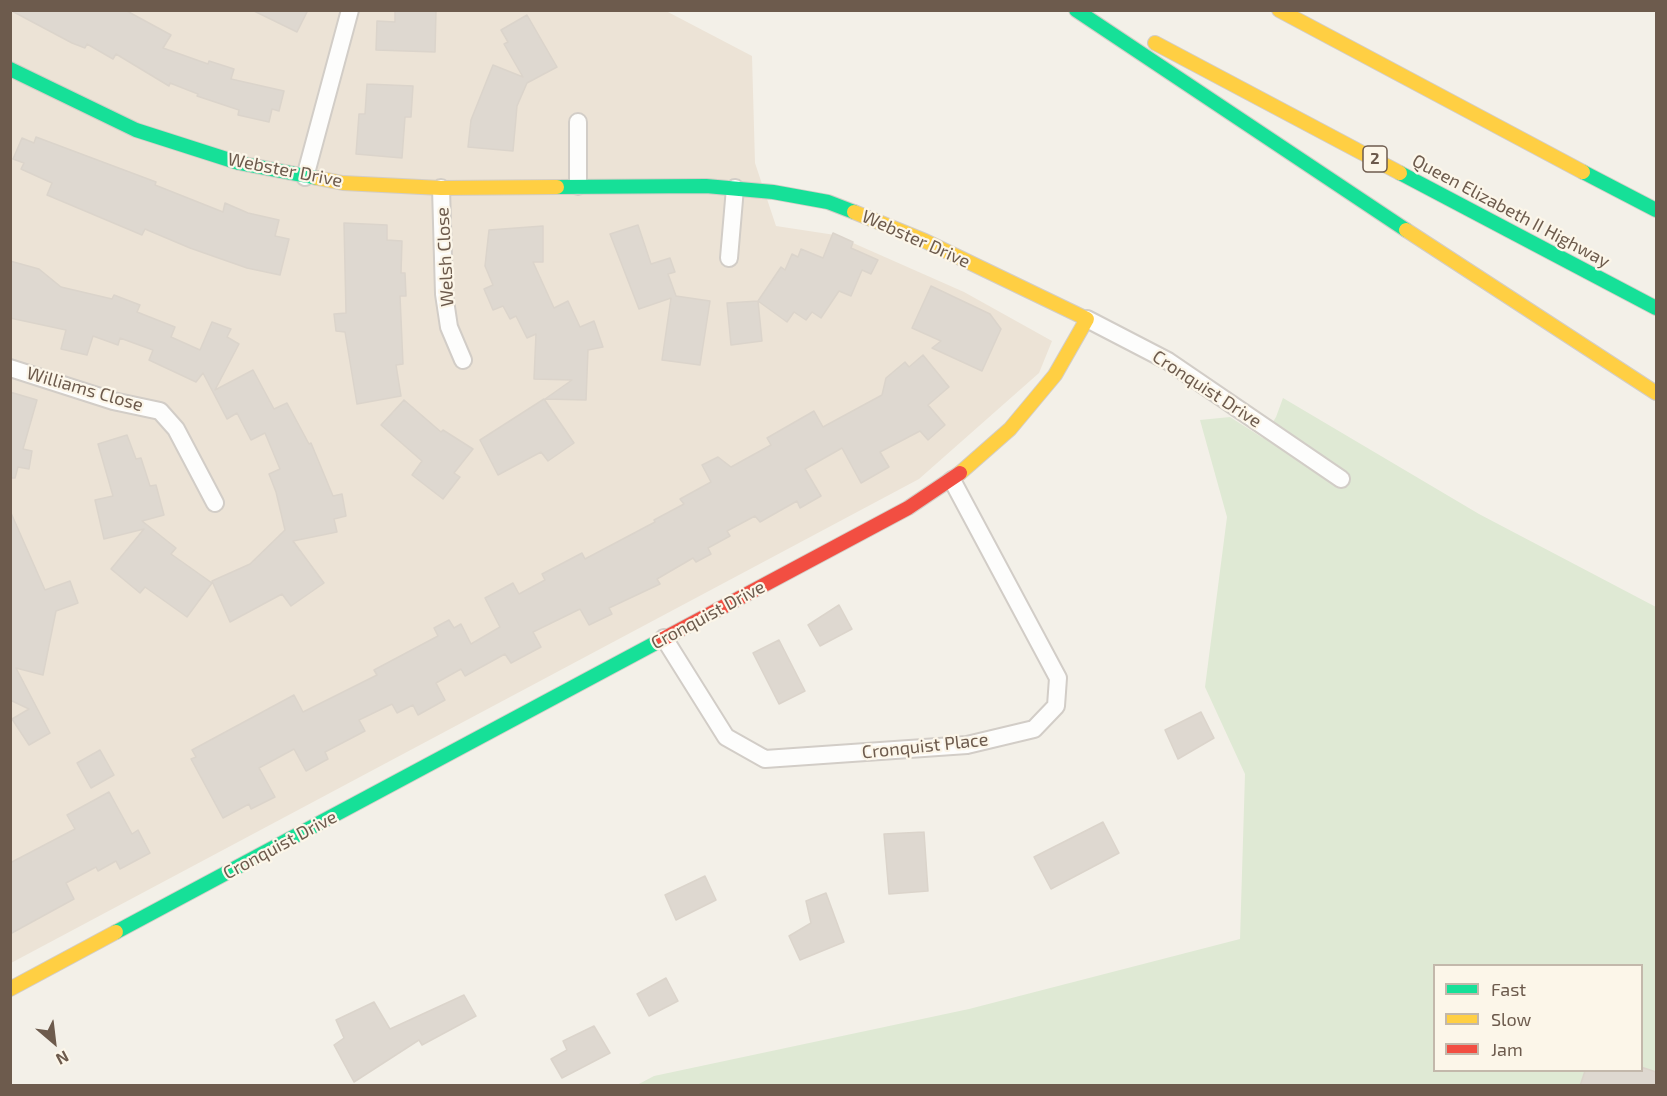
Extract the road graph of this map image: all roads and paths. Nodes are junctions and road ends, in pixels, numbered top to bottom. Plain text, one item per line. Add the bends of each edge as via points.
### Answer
1 (350, 10) edge
2 (1076, 10) edge
3 (1094, 10) edge
4 (1279, 10) edge
5 (10, 69) edge
6 (578, 122) dead end
7 (305, 177) junction
8 (578, 186) junction
9 (441, 188) junction
10 (735, 188) junction
11 (1656, 210) edge
12 (729, 258) dead end
13 (1656, 308) edge
14 (1087, 319) junction
15 (463, 360) dead end
16 (10, 368) edge
17 (1656, 393) edge
18 (1341, 479) dead end
19 (952, 480) junction
20 (215, 503) dead end
21 (664, 638) junction
22 (10, 989) edge

1 - 7 street
2 - 17 main road
3 - 13 main road, Queen Elizabeth II Highway / 2
4 - 11 main road
5 - 7 main road, Webster Drive via 136,130 239,163
6 - 8 street
7 - 9 main road, Webster Drive
8 - 9 main road, Webster Drive
8 - 10 main road, Webster Drive
9 - 15 street, Welsh Close via 444,294 449,327
10 - 12 street
10 - 14 main road, Webster Drive via 828,202 878,220
14 - 18 street, Cronquist Drive via 1168,360
14 - 19 main road, Cronquist Drive via 1069,354 1033,403 993,446
16 - 20 street, Williams Close via 113,401 160,411 176,429
19 - 21 main road, Cronquist Drive via 908,508
19 - 21 street, Cronquist Place via 1058,678 1056,706 1035,729 967,745 765,759 726,737
21 - 22 main road, Cronquist Drive

